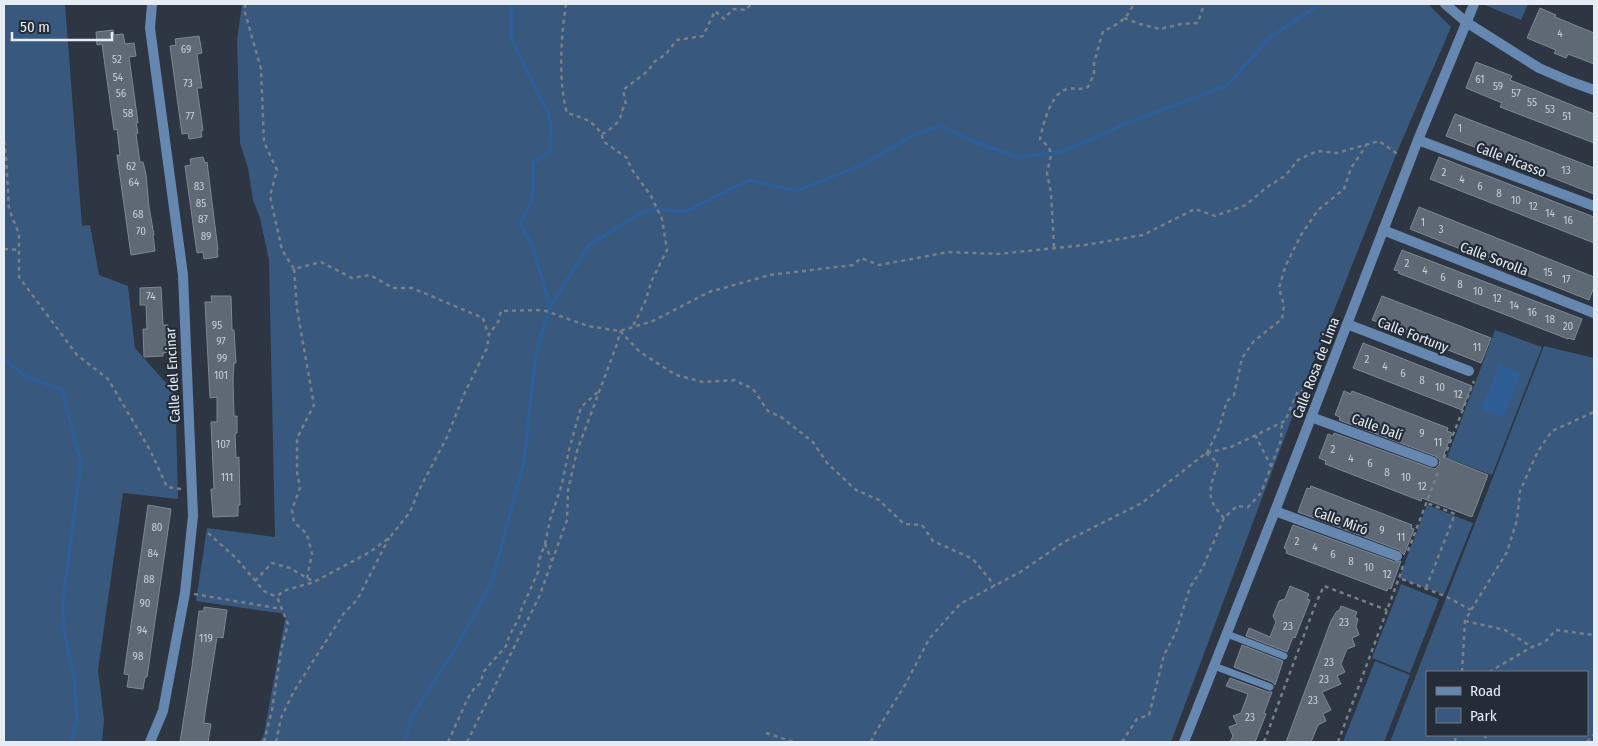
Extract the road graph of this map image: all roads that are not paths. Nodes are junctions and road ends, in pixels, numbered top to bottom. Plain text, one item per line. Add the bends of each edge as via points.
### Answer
1 (152, 4) edge
2 (1445, 4) edge
3 (1474, 4) edge
4 (1466, 22) junction
5 (1594, 90) edge
6 (1418, 140) junction
7 (1594, 206) edge
8 (1383, 230) junction
9 (1594, 312) edge
10 (1348, 324) junction
11 (1470, 371) road end
12 (1311, 417) junction
13 (1433, 462) dead end
14 (1275, 511) junction
15 (1397, 556) dead end
16 (1227, 634) junction
17 (1284, 656) dead end
18 (1214, 666) junction
19 (1270, 687) dead end
20 (150, 742) edge
21 (1184, 742) edge

1 - 20 street, Calle del Encinar via 150,28 182,275 193,516 185,592 163,711
2 - 4 street
3 - 4 street, Calle Rosa de Lima
4 - 5 street via 1539,68
4 - 6 street, Calle Rosa de Lima
6 - 7 street, Calle Picasso
6 - 8 street, Calle Rosa de Lima
8 - 9 street, Calle Sorolla
8 - 10 street, Calle Rosa de Lima
10 - 11 street, Calle Fortuny
10 - 12 street, Calle Rosa de Lima
12 - 13 street, Calle Dalí
12 - 14 street, Calle Rosa de Lima
14 - 15 street, Calle Miró
14 - 16 street, Calle Rosa de Lima
16 - 17 lane
16 - 18 street, Calle Rosa de Lima
18 - 19 lane
18 - 21 street, Calle Rosa de Lima

